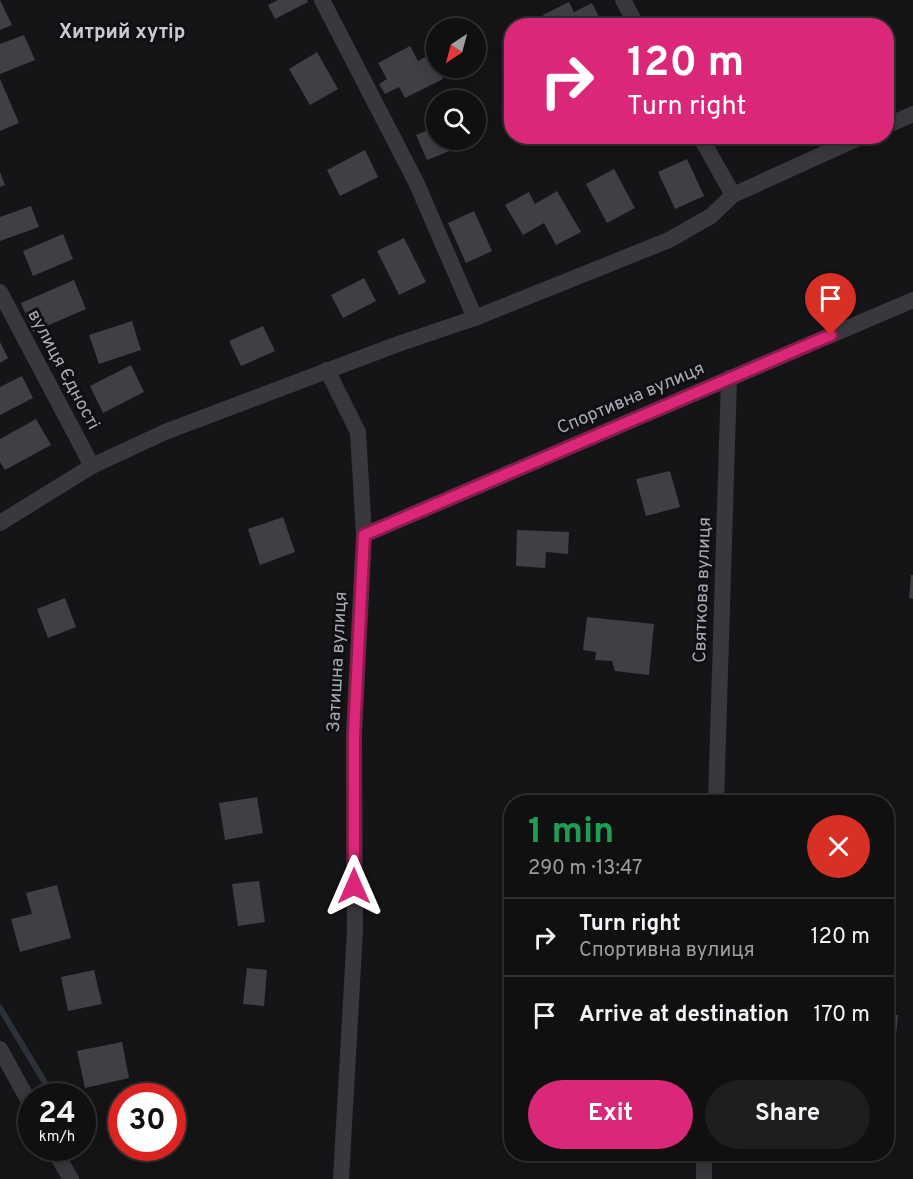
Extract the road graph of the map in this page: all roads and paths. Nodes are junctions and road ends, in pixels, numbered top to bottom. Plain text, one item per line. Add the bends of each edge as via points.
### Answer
1 (322, 0) edge
2 (623, 0) edge
3 (633, 18) edge
4 (913, 114) edge
5 (894, 122) edge
6 (704, 144) edge
7 (845, 144) edge
8 (733, 195) junction
9 (0, 292) edge
10 (913, 300) edge
11 (475, 318) junction
12 (327, 370) junction
13 (729, 378) junction
14 (92, 466) junction
15 (0, 523) edge
16 (364, 535) junction
17 (716, 795) edge
18 (0, 1049) edge
19 (19, 1083) edge
20 (61, 1161) edge
21 (704, 1161) edge
22 (71, 1179) edge
23 (341, 1179) edge
24 (704, 1179) edge

1 - 11 street via 416,182
2 - 3 street
4 - 5 street
6 - 8 street
7 - 8 street
8 - 11 street via 711,216 669,240
9 - 14 street, вулиця Єдності
10 - 13 street, Спортивна вулиця
11 - 12 street
12 - 14 street via 165,432
12 - 16 street, Затишна вулиця via 358,432
13 - 16 street, Спортивна вулиця
13 - 17 street, Святкова вулиця
14 - 15 street
16 - 23 street, Затишна вулиця via 354,734 355,930
18 - 19 street
20 - 22 street
21 - 24 street

